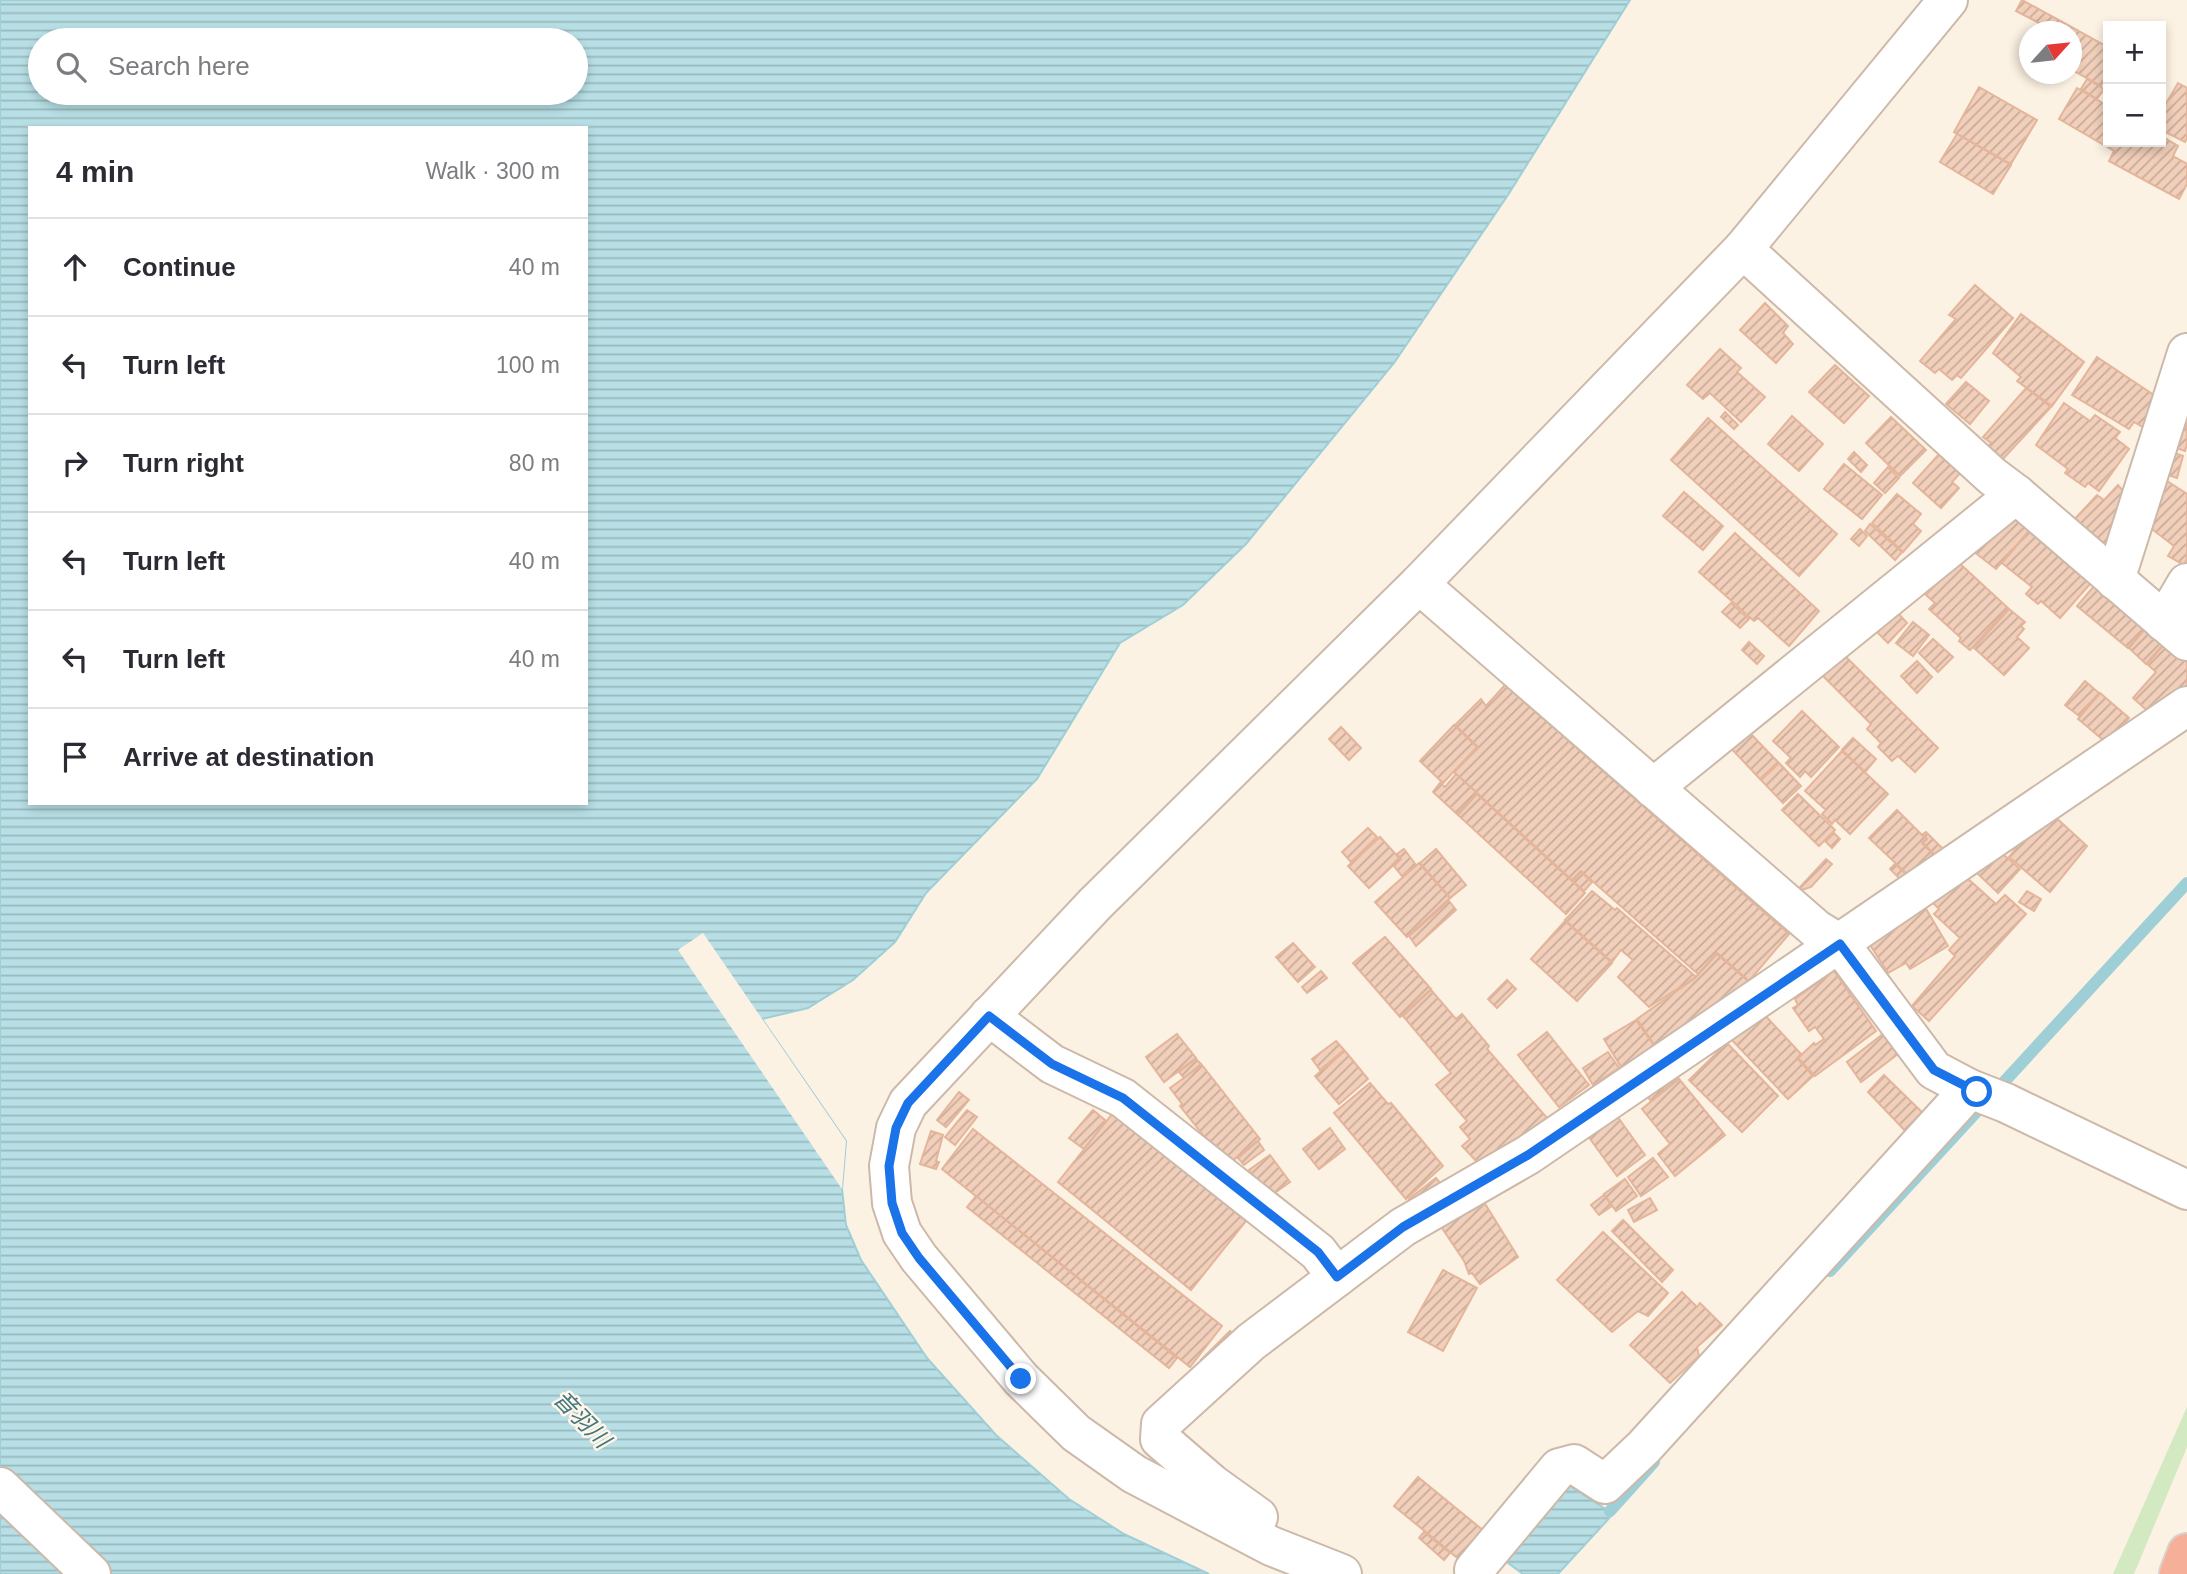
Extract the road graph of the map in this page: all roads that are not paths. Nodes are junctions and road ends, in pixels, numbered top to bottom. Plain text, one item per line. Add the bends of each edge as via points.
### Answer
1 (1948, 0) edge
2 (1743, 249) junction
3 (2187, 353) edge
4 (2016, 494) junction
5 (2115, 580) junction
6 (2187, 583) edge
7 (1419, 584) junction
8 (2176, 632) edge
9 (2187, 706) edge
10 (1653, 789) junction
11 (1840, 944) junction
12 (989, 1016) junction
13 (1983, 1095) junction
14 (2187, 1190) edge
15 (1337, 1277) junction
16 (0, 1487) edge
17 (1271, 1546) junction
18 (2187, 1553) edge
19 (1474, 1570) dead end
20 (91, 1574) edge
21 (1342, 1574) edge
22 (2179, 1574) edge

1 - 2 street
2 - 4 street
2 - 7 street
3 - 5 street
4 - 5 street
4 - 10 street
5 - 8 street
6 - 8 street
7 - 10 street
7 - 12 street via 1095,904
9 - 11 street
10 - 11 street via 1816,929
11 - 13 street via 1934,1070
11 - 15 street via 1528,1155 1403,1227
12 - 15 street via 1052,1064 1123,1098 1318,1252
12 - 17 street via 908,1103 896,1128 889,1166 892,1203 902,1233 1021,1379 1076,1433 1134,1474
13 - 14 street
13 - 19 street via 1605,1484 1574,1464 1559,1468
15 - 17 street via 1251,1342 1161,1424 1160,1439 1254,1514 1268,1528
16 - 20 street
17 - 21 street
18 - 22 highway

